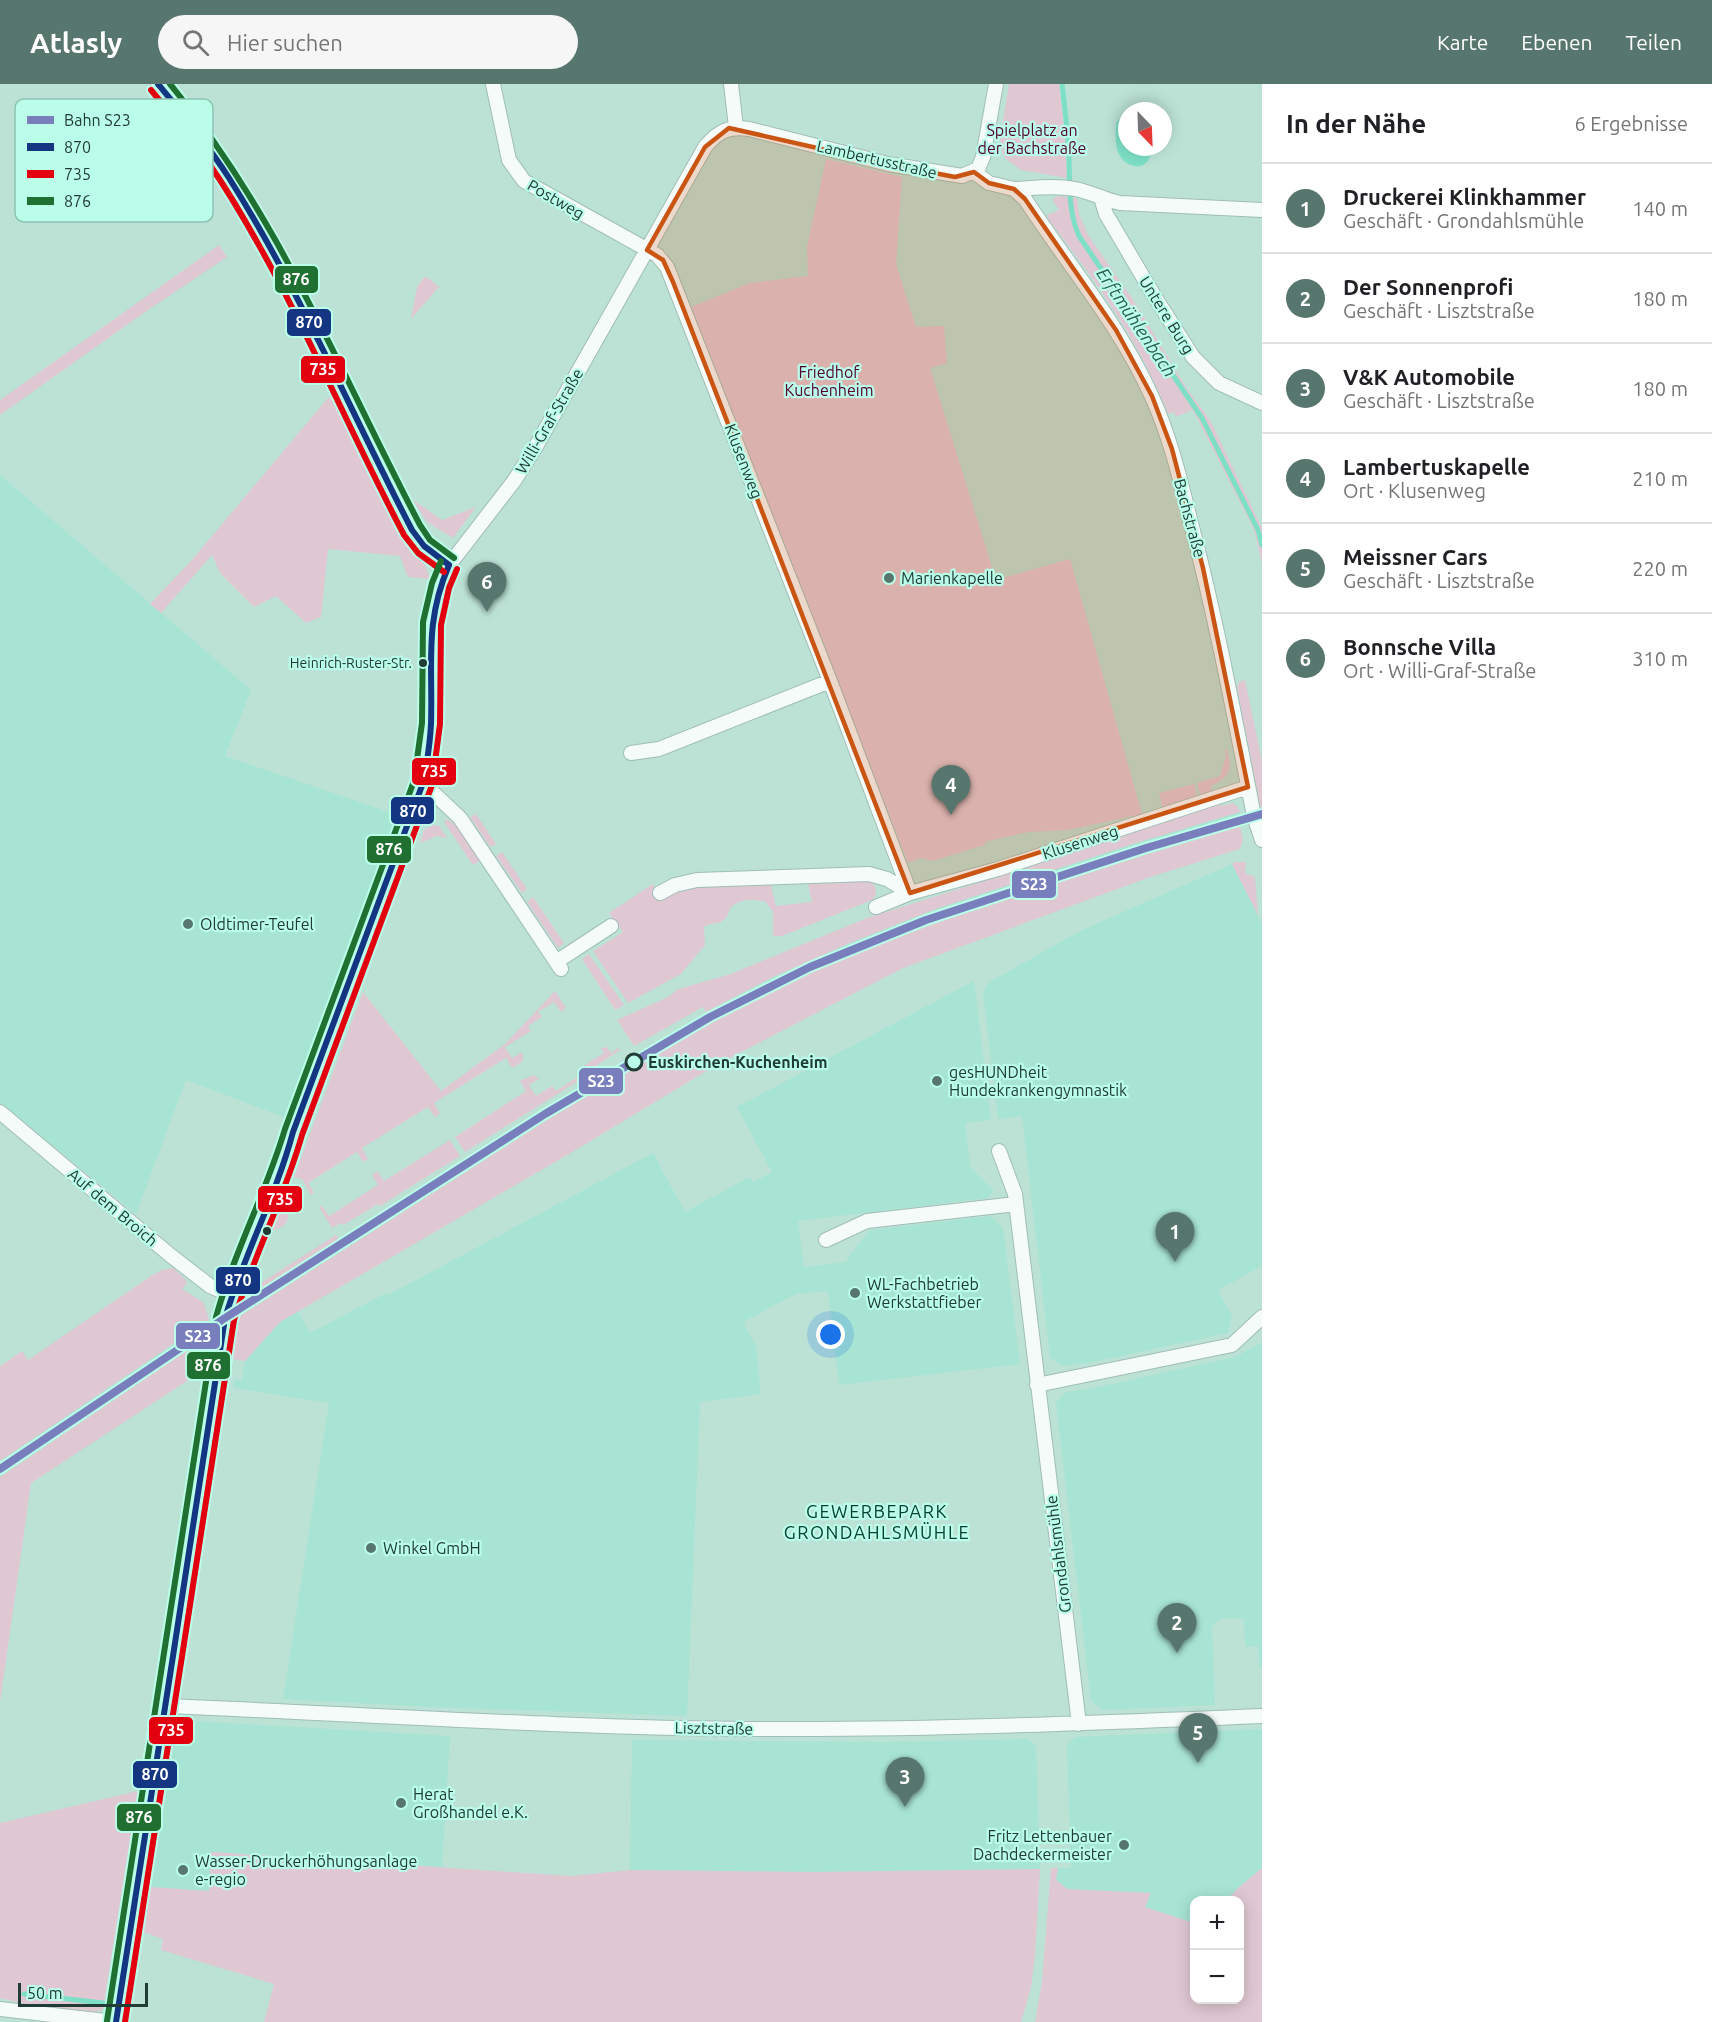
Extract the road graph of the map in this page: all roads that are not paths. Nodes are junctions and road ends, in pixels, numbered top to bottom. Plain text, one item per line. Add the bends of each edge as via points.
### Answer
1 (158, 84) edge
2 (493, 84) edge
3 (731, 84) edge
4 (996, 84) edge
5 (170, 99) edge
6 (736, 127) junction
7 (213, 155) edge
8 (974, 172) junction
9 (1014, 189) junction
10 (1101, 198) junction
11 (1262, 210) edge
12 (647, 250) junction
13 (1262, 403) edge
14 (449, 565) junction
15 (830, 681) junction
16 (631, 753) dead end
17 (423, 783) junction
18 (1248, 787) junction
19 (1262, 840) edge
20 (660, 893) dead end
21 (910, 893) junction
22 (876, 907) dead end
23 (611, 926) dead end
24 (0, 1112) edge
25 (999, 1151) dead end
26 (1016, 1204) junction
27 (826, 1240) dead end
28 (231, 1295) junction
29 (1262, 1317) edge
30 (1038, 1385) junction
31 (166, 1706) junction
32 (1262, 1716) edge
33 (1078, 1724) junction
34 (0, 2009) edge
35 (115, 2022) edge

1 - 5 street
2 - 12 street, Postweg via 509,160 524,181
3 - 6 street
4 - 8 street via 985,149
6 - 8 street, Lambertusstraße via 888,164 947,175
6 - 12 street, Willi-Graf-Straße via 717,134 705,147
7 - 14 street via 249,211 310,324 412,530 424,546
8 - 9 street via 989,183
9 - 10 street via 1071,188
9 - 18 street, Bachstraße via 1116,330 1162,420 1214,614
10 - 11 street via 1120,204
10 - 13 street, Untere Burg via 1106,214 1193,357 1219,383
12 - 14 street, Willi-Graf-Straße via 535,448
12 - 15 street, Klusenweg via 663,260 670,274
14 - 17 street, Willi-Graf-Straße via 431,617 430,743
15 - 16 street via 659,749
15 - 21 street, Klusenweg
17 - 23 street via 460,818 558,965
17 - 28 street, Willi-Graf-Straße via 292,1132 287,1156
18 - 19 street, Bachstraße
18 - 21 street, Klusenweg via 998,869
20 - 21 street via 697,880 870,874 888,879
21 - 22 street, Klusenweg
24 - 28 street, Auf dem Broich via 170,1255 210,1286
25 - 26 street, Grondahlsmühle
26 - 27 street via 867,1221
26 - 30 street, Grondahlsmühle
28 - 31 street, Willi-Graf-Straße via 220,1345
29 - 30 street via 1232,1345
30 - 33 street, Grondahlsmühle
31 - 33 street, Lisztstraße via 661,1727
31 - 35 street, Willi-Graf-Straße
32 - 33 street, Lisztstraße
34 - 35 street

